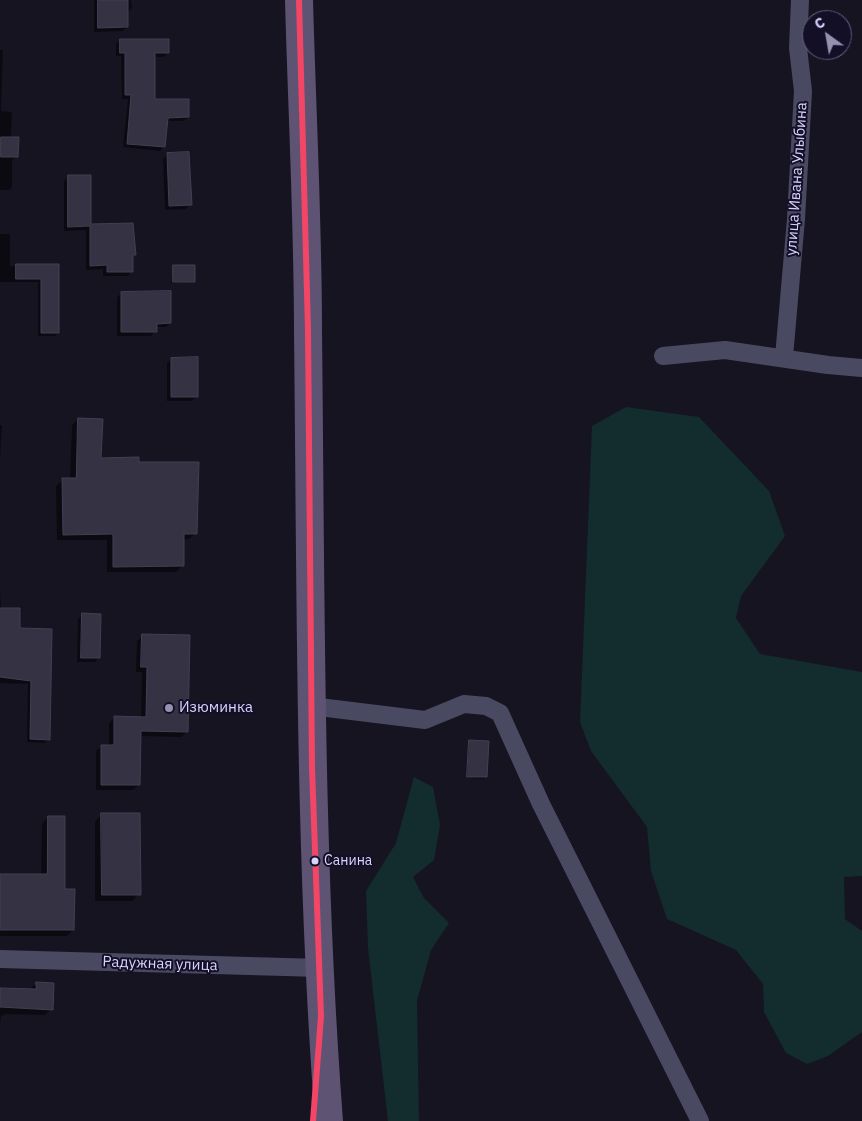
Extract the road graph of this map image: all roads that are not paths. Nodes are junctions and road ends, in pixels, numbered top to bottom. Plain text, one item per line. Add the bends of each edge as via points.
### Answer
1 (299, 0) edge
2 (800, 0) edge
3 (663, 356) dead end
4 (784, 357) junction
5 (862, 368) edge
6 (311, 706) junction
7 (0, 959) edge
8 (320, 968) junction
9 (321, 1016) junction
10 (312, 1121) edge
11 (329, 1121) edge
12 (700, 1121) edge

1 - 6 main road via 308,329
2 - 4 street, улица Ивана Улыбина via 798,48 803,91
3 - 4 street via 725,350
4 - 5 street
6 - 8 main road
6 - 12 street via 425,720 464,704 486,706 500,713 540,804
7 - 8 street, Радужная улица
8 - 9 main road
9 - 10 main road
9 - 11 main road

